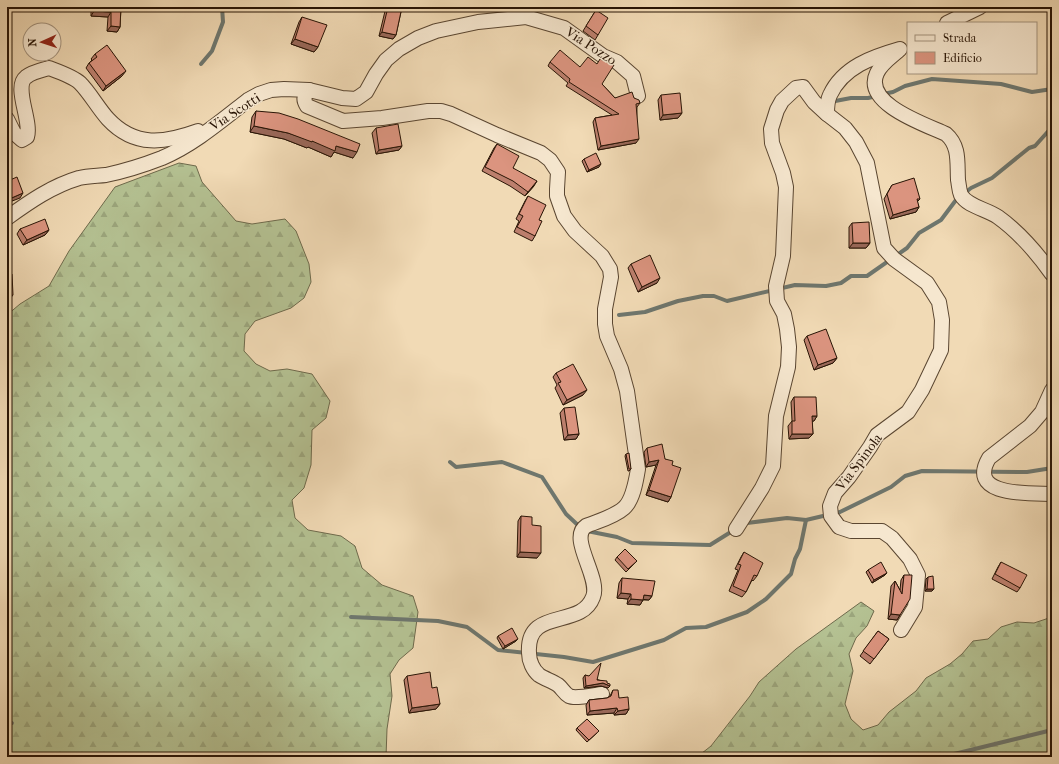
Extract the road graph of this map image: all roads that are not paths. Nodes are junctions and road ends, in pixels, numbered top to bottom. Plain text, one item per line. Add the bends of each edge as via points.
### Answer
1 (538, 7) edge
2 (980, 7) edge
3 (526, 17) junction
4 (949, 22) edge
5 (904, 47) edge
6 (309, 90) junction
7 (638, 96) dead end
8 (826, 114) junction
9 (7, 119) edge
10 (214, 126) junction
11 (7, 218) edge
12 (1052, 274) edge
13 (1052, 390) edge
14 (1052, 494) edge
15 (736, 528) dead end
16 (901, 630) dead end
17 (602, 694) dead end

1 - 3 street
2 - 4 street
3 - 6 street, Via Scotti via 478,22 436,31 418,38 399,48 386,60 366,92 356,99
3 - 7 street, Via Pozzo via 564,28 603,56 617,62 633,76
5 - 8 street via 872,57 842,76 829,96
5 - 12 street via 882,65 877,73 876,87 880,98 889,106 950,137 957,153 961,195 968,202 996,216 1009,226 1029,245
6 - 10 street, Via Scotti via 271,90 259,94
6 - 17 street via 305,97 307,106 343,121 441,111 542,153 558,172 557,189 564,216 608,265 611,277 605,324 627,391 638,469 636,479 624,507 586,526 581,532 581,544 595,588 589,606 536,628 529,650 530,661 535,671 555,683 569,696
8 - 15 street, Via Spinola via 803,87 796,88 777,110 771,129 772,142 786,187 783,256 776,286 777,301 784,314 787,329 788,367 776,416 773,466
8 - 16 street, Via Spinola via 853,137 867,163 884,248 894,259 927,283 938,302 942,320 941,350 922,390 908,412 877,434 849,477 835,493 830,506 831,516 839,527 852,531 882,531 892,538 910,559 918,575 915,607
9 - 10 street via 17,137 24,140 28,128 22,83 28,75 50,68 79,82 111,122 134,136 151,140 169,140
10 - 11 street, Via Scotti via 161,158 133,169 69,182 41,195
13 - 14 street via 1042,412 1030,426 989,458 984,474 990,485 996,489

